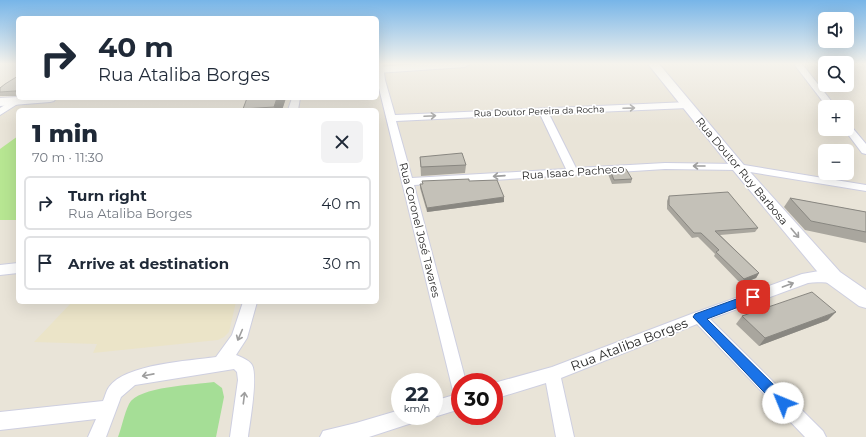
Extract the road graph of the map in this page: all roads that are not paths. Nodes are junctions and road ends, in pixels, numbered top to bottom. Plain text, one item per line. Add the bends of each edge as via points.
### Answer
1 (382, 84) edge
2 (670, 84) edge
3 (814, 84) edge
4 (16, 100) edge
5 (19, 100) edge
6 (826, 100) edge
7 (0, 102) edge
8 (688, 105) junction
9 (543, 111) junction
10 (0, 112) edge
11 (391, 118) junction
12 (854, 136) edge
13 (866, 151) edge
14 (738, 167) junction
15 (573, 172) junction
16 (408, 182) junction
17 (866, 188) edge
18 (16, 268) edge
19 (0, 270) edge
20 (834, 278) junction
21 (866, 300) edge
22 (249, 304) edge
23 (866, 309) edge
24 (699, 317) junction
25 (222, 363) junction
26 (456, 373) edge
27 (552, 374) junction
28 (503, 388) edge
29 (107, 409) junction
30 (0, 421) edge
31 (391, 421) edge
32 (97, 437) edge
33 (239, 437) edge
34 (328, 437) edge
35 (565, 437) edge
36 (817, 437) edge

1 - 11 street, Rua Coronel José Tavares
2 - 8 main road, Rua Doutor Ruy Barbosa
3 - 6 street
4 - 7 main road
5 - 10 street
9 -> 8 street, Rua Doutor Pereira da Rocha
8 - 14 main road, Rua Doutor Ruy Barbosa
11 -> 9 street, Rua Doutor Pereira da Rocha
9 - 15 street
11 - 16 street, Rua Coronel José Tavares
12 - 13 street
14 -> 15 street, Rua Isaac Pacheco via 665,166
14 - 17 street, Rua Isaac Pacheco
14 -> 20 main road, Rua Doutor Ruy Barbosa
15 -> 16 street, Rua Isaac Pacheco
16 - 26 street, Rua Coronel José Tavares
18 - 19 street
20 - 21 main road
20 - 23 main road via 852,299
24 -> 20 street, Rua Ataliba Borges via 807,278
22 -> 25 street via 240,338
24 - 27 street, Rua Ataliba Borges
24 - 36 street
25 -> 29 street via 130,379 114,392
33 -> 25 street via 246,380 244,368 236,362
27 - 28 street, Rua Ataliba Borges
27 - 35 street
29 - 30 street
29 - 32 street
31 - 34 street

